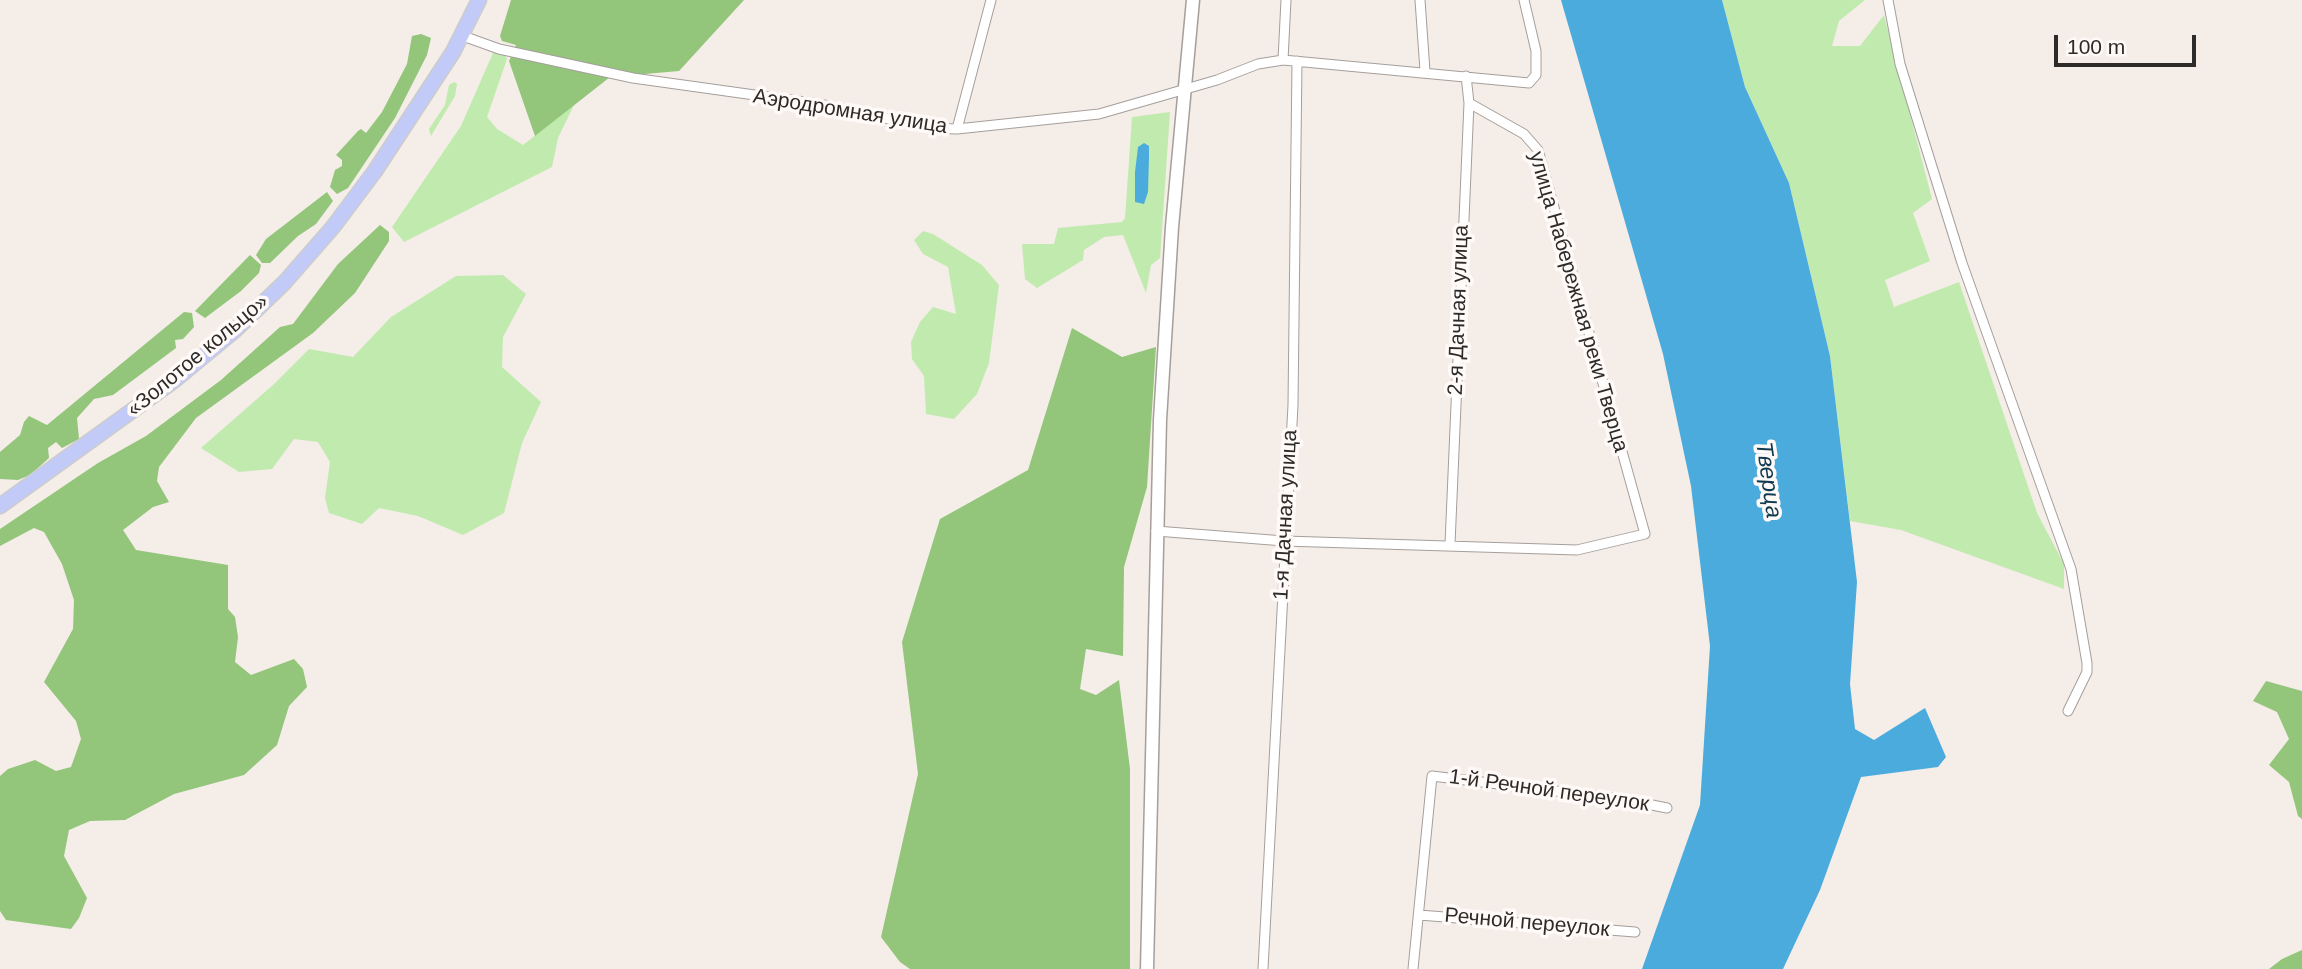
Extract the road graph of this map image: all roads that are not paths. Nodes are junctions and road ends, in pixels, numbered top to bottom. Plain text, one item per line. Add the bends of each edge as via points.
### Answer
1 (479, 0) edge
2 (991, 0) edge
3 (1193, 0) edge
4 (1286, 0) edge
5 (1420, 0) edge
6 (1524, 0) edge
7 (1888, 0) edge
8 (463, 36) junction
9 (1283, 61) junction
10 (1297, 61) junction
11 (1426, 71) junction
12 (1466, 76) junction
13 (1184, 87) junction
14 (1469, 103) junction
15 (957, 129) junction
16 (0, 506) edge
17 (1156, 531) junction
18 (1284, 541) junction
19 (1450, 544) junction
20 (2068, 711) dead end
21 (1667, 808) dead end
22 (1419, 915) junction
23 (1635, 932) dead end
24 (1147, 969) edge
25 (1263, 969) edge
26 (1413, 969) edge

1 - 8 main road, «Золотое кольцо»
2 - 15 street
3 - 13 main road
4 - 9 street
5 - 11 street
6 - 12 street, Аэродромная улица via 1536,51 1536,75 1529,83
7 - 20 street via 1900,64 1962,263 2071,569 2087,672
8 - 15 street, Аэродромная улица via 499,49 632,78
8 - 16 main road, «Золотое кольцо» via 354,200 268,299 176,379
9 - 10 street, Аэродромная улица
9 - 13 street, Аэродромная улица
10 - 11 street, Аэродромная улица
10 - 18 street, 1-я Дачная улица via 1293,405
11 - 12 street, Аэродромная улица
12 - 14 street, 2-я Дачная улица
13 - 15 street, Аэродромная улица via 1099,114
13 - 17 main road
14 - 19 street, 2-я Дачная улица
14 - 19 street, улица Набережная реки Тверца via 1514,127 1538,150 1645,534 1577,550
17 - 18 street
17 - 24 main road
18 - 19 street
18 - 25 street, 1-я Дачная улица
21 - 22 street, 1-й Речной переулок via 1432,776
22 - 23 street, Речной переулок
22 - 26 street

